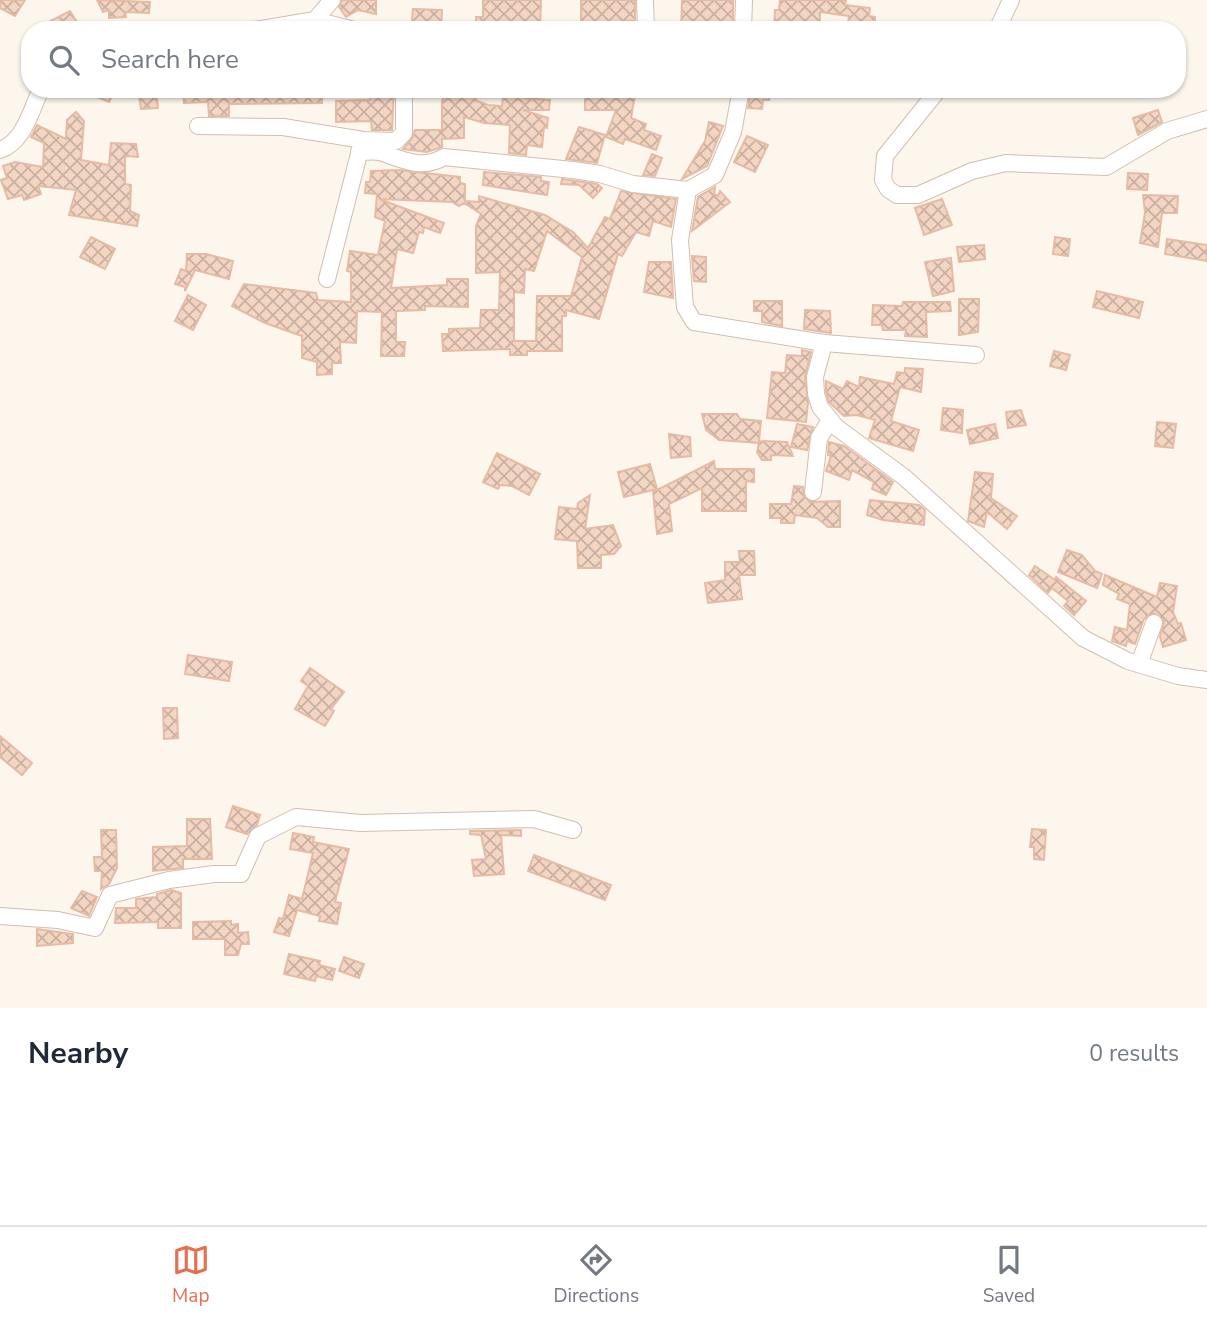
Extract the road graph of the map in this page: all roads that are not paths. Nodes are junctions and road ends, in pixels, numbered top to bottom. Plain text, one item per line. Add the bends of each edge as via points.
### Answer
1 (332, 0) edge
2 (645, 0) edge
3 (744, 0) edge
4 (1011, 0) edge
5 (315, 20) junction
6 (309, 21) edge
7 (319, 21) edge
8 (646, 21) edge
9 (743, 21) edge
10 (1002, 21) edge
11 (37, 98) edge
12 (404, 98) edge
13 (739, 98) edge
14 (932, 98) edge
15 (1207, 120) edge
16 (198, 127) dead end
17 (361, 146) junction
18 (0, 150) edge
19 (688, 190) junction
20 (327, 279) dead end
21 (824, 343) junction
22 (976, 355) dead end
23 (830, 420) junction
24 (813, 492) dead end
25 (1154, 623) dead end
26 (1139, 664) junction
27 (1207, 680) edge
28 (573, 830) dead end
29 (0, 916) edge

1 - 5 street
2 - 8 street
3 - 9 street
4 - 10 street
5 - 6 street
5 - 7 street
11 - 18 street via 20,135
12 - 17 street via 400,139
13 - 19 street via 733,132 715,175
14 - 15 street via 885,156 883,180 897,195 918,195 978,169 1006,163 1106,167 1167,131
16 - 17 street via 283,127
17 - 19 street via 398,161 435,163 444,156 517,163
17 - 20 street
19 - 21 street via 680,240 685,307 694,322
21 - 22 street
21 - 23 street via 815,387 820,407
23 - 24 street via 819,438
23 - 26 street via 904,477 1083,638
25 - 26 street
26 - 27 street
28 - 29 street via 534,819 361,823 296,817 258,836 241,874 169,880 110,895 95,928

